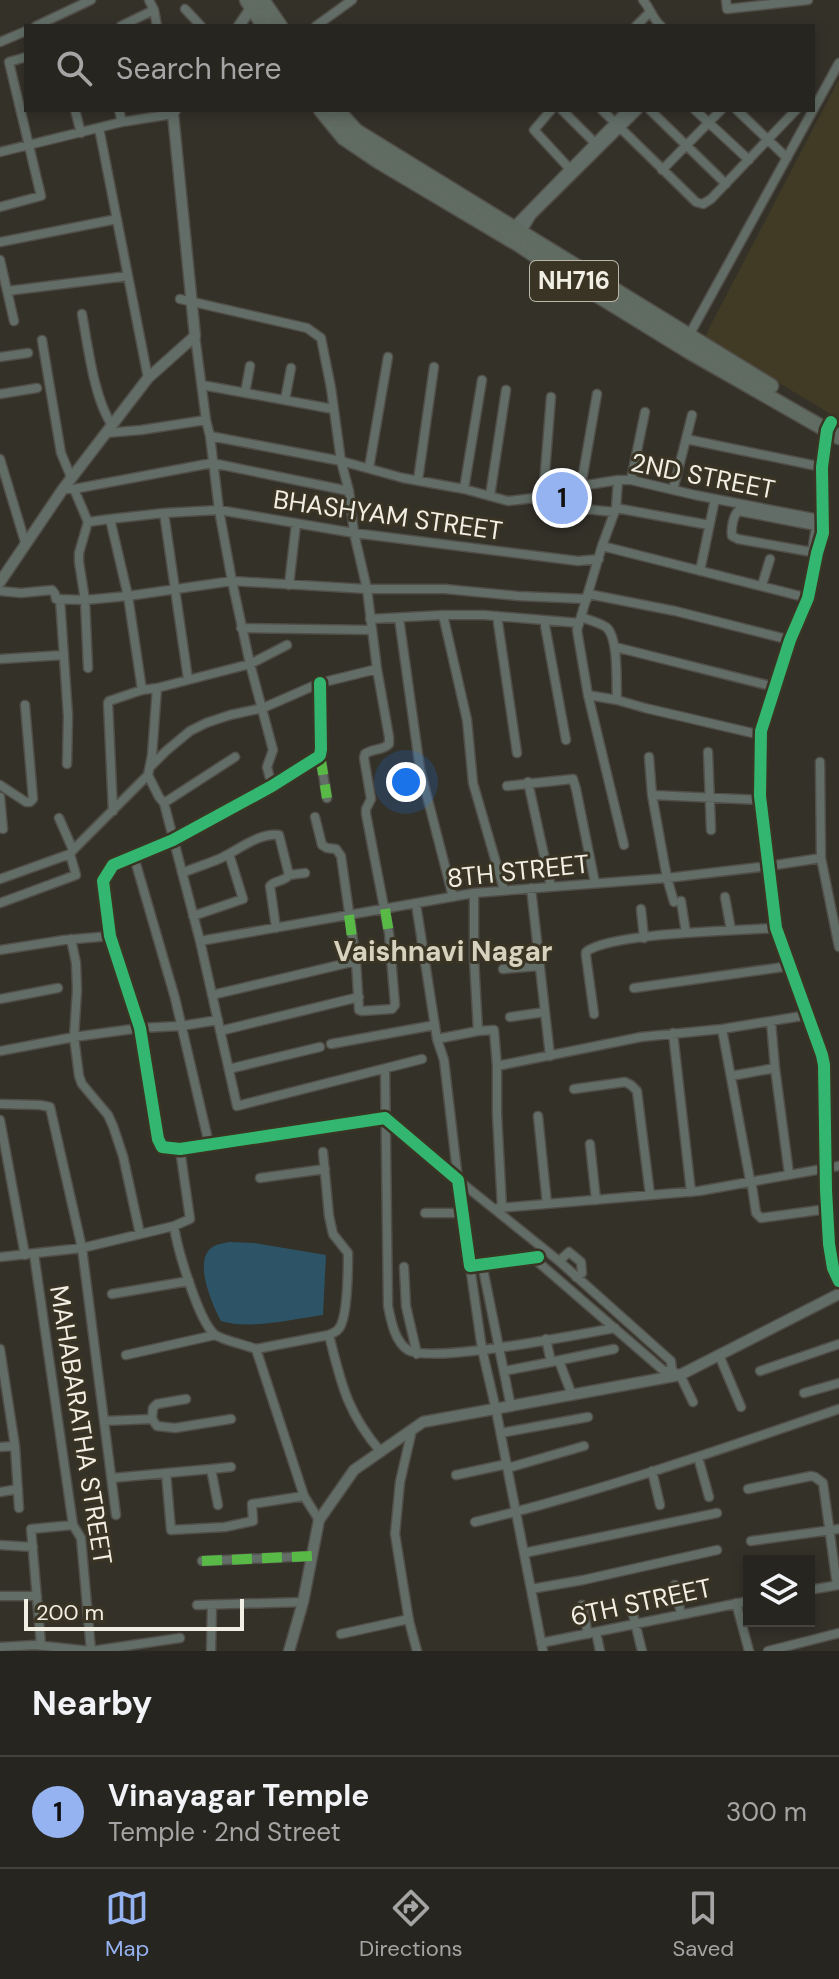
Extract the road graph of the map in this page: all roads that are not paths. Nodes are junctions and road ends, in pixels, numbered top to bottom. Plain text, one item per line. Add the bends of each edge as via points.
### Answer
1 (91, 0) edge
2 (149, 0) edge
3 (352, 0) edge
4 (643, 0) edge
5 (726, 0) edge
6 (808, 0) edge
7 (779, 2) edge
8 (752, 3) edge
9 (185, 9) dead end
10 (258, 9) edge
11 (649, 13) junction
12 (158, 20) edge
13 (40, 24) edge
14 (133, 24) edge
15 (199, 24) edge
16 (242, 24) edge
17 (277, 24) edge
18 (319, 24) edge
19 (638, 24) edge
20 (659, 24) edge
21 (24, 32) edge
22 (0, 42) edge
23 (24, 58) edge
24 (839, 63) edge
25 (815, 107) edge
26 (76, 112) edge
27 (120, 112) edge
28 (168, 112) edge
29 (173, 112) edge
30 (323, 112) edge
31 (339, 112) edge
32 (549, 112) edge
33 (564, 112) edge
34 (604, 112) edge
35 (626, 112) edge
36 (635, 112) edge
37 (652, 112) edge
38 (697, 112) edge
39 (719, 112) edge
40 (739, 112) edge
41 (789, 112) edge
42 (812, 112) edge
43 (122, 122) junction
44 (708, 123) junction
45 (617, 125) junction
46 (99, 128) junction
47 (81, 133) junction
48 (768, 141) junction
49 (594, 142) junction
50 (30, 145) junction
51 (686, 145) junction
52 (0, 152) edge
53 (787, 158) junction
54 (749, 160) junction
55 (569, 168) junction
56 (662, 170) junction
57 (563, 180) junction
58 (726, 184) junction
59 (0, 207) edge
60 (117, 219) junction
61 (516, 230) junction
62 (0, 242) edge
63 (0, 260) edge
64 (128, 276) junction
65 (7, 291) junction
66 (180, 299) dead end
67 (192, 303) junction
68 (82, 314) dead end
69 (14, 321) dead end
70 (195, 336) junction
71 (42, 340) dead end
72 (686, 342) junction
73 (28, 353) dead end
74 (0, 357) edge
75 (388, 357) dead end
76 (250, 366) dead end
77 (434, 367) dead end
78 (291, 368) dead end
79 (148, 378) junction
80 (482, 380) dead end
81 (202, 385) junction
82 (37, 388) dead end
83 (506, 390) dead end
84 (245, 393) junction
85 (0, 394) edge
86 (597, 394) dead end
87 (551, 397) dead end
88 (285, 400) junction
89 (333, 409) junction
90 (645, 412) dead end
91 (692, 415) dead end
92 (206, 420) junction
93 (109, 429) junction
94 (833, 433) edge
95 (210, 436) junction
96 (686, 439) junction
97 (0, 459) edge
98 (341, 461) junction
99 (212, 463) junction
100 (822, 467) junction
101 (369, 468) junction
102 (71, 477) junction
103 (418, 480) junction
104 (618, 480) junction
105 (631, 480) junction
106 (581, 486) junction
107 (68, 489) junction
108 (464, 489) junction
109 (673, 490) junction
110 (349, 491) junction
111 (490, 496) junction
112 (539, 498) junction
113 (715, 499) junction
114 (219, 510) junction
115 (615, 510) junction
116 (164, 513) junction
117 (110, 519) junction
118 (819, 521) junction
119 (88, 522) junction
120 (296, 524) junction
121 (709, 525) junction
122 (354, 533) junction
123 (25, 542) junction
124 (602, 546) junction
125 (815, 552) junction
126 (599, 559) junction
127 (770, 559) dead end
128 (700, 571) junction
129 (232, 581) junction
130 (0, 582) edge
131 (289, 585) junction
132 (762, 585) junction
133 (367, 589) junction
134 (175, 590) junction
135 (0, 591) edge
136 (128, 596) junction
137 (588, 596) junction
138 (808, 598) junction
139 (60, 599) junction
140 (85, 600) junction
141 (443, 615) junction
142 (497, 616) junction
143 (399, 618) junction
144 (370, 619) junction
145 (544, 620) junction
146 (580, 620) junction
147 (241, 628) junction
148 (371, 630) junction
149 (790, 640) junction
150 (287, 645) dead end
151 (615, 647) junction
152 (64, 655) junction
153 (0, 659) edge
154 (250, 664) junction
155 (88, 668) dead end
156 (377, 669) junction
157 (188, 679) junction
158 (320, 683) junction
159 (775, 687) junction
160 (157, 688) junction
161 (142, 690) junction
162 (588, 695) junction
163 (617, 700) junction
164 (25, 705) dead end
165 (263, 708) junction
166 (761, 735) junction
167 (566, 740) dead end
168 (708, 752) dead end
169 (517, 753) dead end
170 (320, 755) junction
171 (235, 757) dead end
172 (649, 757) dead end
173 (820, 762) dead end
174 (67, 764) dead end
175 (149, 771) junction
176 (528, 782) junction
177 (0, 785) edge
178 (272, 786) junction
179 (507, 786) dead end
180 (652, 795) junction
181 (0, 797) edge
182 (327, 798) dead end
183 (708, 798) junction
184 (761, 800) junction
185 (164, 803) junction
186 (113, 811) junction
187 (315, 817) dead end
188 (59, 818) dead end
189 (3, 829) dead end
190 (711, 830) dead end
191 (173, 840) junction
192 (624, 845) dead end
193 (72, 852) junction
194 (229, 854) junction
195 (134, 857) junction
196 (821, 858) junction
197 (769, 866) junction
198 (182, 873) junction
199 (305, 873) dead end
200 (289, 875) junction
201 (667, 878) junction
202 (0, 879) edge
203 (595, 883) junction
204 (551, 887) junction
205 (531, 888) junction
206 (504, 890) junction
207 (474, 893) junction
208 (453, 897) junction
209 (725, 897) dead end
210 (0, 903) edge
211 (416, 904) junction
212 (385, 909) junction
213 (641, 909) dead end
214 (349, 915) junction
215 (193, 916) junction
216 (276, 928) junction
217 (776, 928) junction
218 (731, 930) junction
219 (686, 933) junction
220 (838, 933) edge
221 (110, 936) junction
222 (644, 938) junction
223 (71, 939) junction
224 (200, 941) junction
225 (839, 947) edge
226 (0, 950) edge
227 (356, 961) junction
228 (540, 966) junction
229 (790, 966) junction
230 (503, 969) dead end
231 (58, 988) dead end
232 (634, 988) dead end
233 (212, 995) junction
234 (359, 997) junction
235 (0, 999) edge
236 (545, 1012) junction
237 (594, 1014) dead end
238 (808, 1015) junction
239 (510, 1017) dead end
240 (218, 1020) junction
241 (771, 1022) junction
242 (435, 1025) junction
243 (181, 1026) junction
244 (140, 1028) junction
245 (722, 1029) junction
246 (220, 1031) junction
247 (478, 1031) junction
248 (673, 1033) junction
249 (74, 1037) junction
250 (437, 1039) junction
251 (331, 1044) dead end
252 (320, 1047) dead end
253 (0, 1051) edge
254 (550, 1056) junction
255 (422, 1059) dead end
256 (497, 1066) junction
257 (775, 1068) junction
258 (229, 1069) junction
259 (385, 1069) junction
260 (731, 1076) junction
261 (574, 1089) dead end
262 (0, 1104) edge
263 (538, 1116) dead end
264 (385, 1118) junction
265 (0, 1120) edge
266 (209, 1144) junction
267 (590, 1144) dead end
268 (180, 1149) junction
269 (323, 1152) dead end
270 (839, 1166) edge
271 (826, 1168) junction
272 (325, 1169) junction
273 (789, 1174) junction
274 (260, 1178) dead end
275 (458, 1180) junction
276 (751, 1183) junction
277 (691, 1192) junction
278 (650, 1195) junction
279 (596, 1200) junction
280 (547, 1204) junction
281 (498, 1208) junction
282 (827, 1209) junction
283 (425, 1213) dead end
284 (463, 1213) junction
285 (174, 1226) junction
286 (140, 1234) junction
287 (82, 1248) junction
288 (546, 1251) junction
289 (29, 1254) junction
290 (0, 1257) edge
291 (538, 1257) junction
292 (559, 1261) junction
293 (482, 1264) junction
294 (470, 1266) junction
295 (404, 1267) dead end
296 (576, 1277) junction
297 (189, 1281) junction
298 (839, 1281) edge
299 (112, 1294) dead end
300 (839, 1294) edge
301 (615, 1328) junction
302 (639, 1332) junction
303 (215, 1335) junction
304 (329, 1335) junction
305 (546, 1339) junction
306 (631, 1343) junction
307 (839, 1344) edge
308 (499, 1347) junction
309 (0, 1349) edge
310 (256, 1349) junction
311 (482, 1349) junction
312 (614, 1349) dead end
313 (417, 1354) junction
314 (126, 1355) dead end
315 (719, 1355) junction
316 (555, 1361) junction
317 (504, 1371) junction
318 (760, 1371) dead end
319 (676, 1373) junction
320 (839, 1383) edge
321 (804, 1393) dead end
322 (572, 1395) junction
323 (186, 1399) dead end
324 (693, 1402) dead end
325 (511, 1407) junction
326 (741, 1407) dead end
327 (839, 1409) edge
328 (496, 1410) junction
329 (588, 1417) dead end
330 (152, 1419) junction
331 (231, 1419) dead end
332 (104, 1421) junction
333 (412, 1430) junction
334 (501, 1433) junction
335 (15, 1446) junction
336 (584, 1446) dead end
337 (0, 1447) edge
338 (381, 1452) junction
339 (698, 1457) junction
340 (507, 1466) junction
341 (231, 1467) dead end
342 (211, 1469) junction
343 (652, 1471) junction
344 (166, 1473) junction
345 (456, 1475) dead end
346 (112, 1478) junction
347 (18, 1489) junction
348 (748, 1489) dead end
349 (0, 1492) edge
350 (304, 1496) junction
351 (709, 1497) dead end
352 (218, 1505) dead end
353 (660, 1505) dead end
354 (19, 1508) dead end
355 (516, 1512) junction
356 (717, 1513) dead end
357 (116, 1515) dead end
358 (319, 1520) junction
359 (475, 1522) dead end
360 (73, 1525) junction
361 (834, 1530) edge
362 (751, 1541) dead end
363 (0, 1545) edge
364 (33, 1547) junction
365 (717, 1550) dead end
366 (524, 1553) junction
367 (312, 1556) junction
368 (202, 1561) dead end
369 (675, 1585) dead end
370 (838, 1585) edge
371 (531, 1589) junction
372 (815, 1589) edge
373 (0, 1596) edge
374 (37, 1596) junction
375 (629, 1598) dead end
376 (303, 1602) junction
377 (743, 1602) edge
378 (736, 1603) junction
379 (197, 1605) dead end
380 (212, 1605) junction
381 (582, 1605) dead end
382 (681, 1614) junction
383 (409, 1619) junction
384 (635, 1624) junction
385 (592, 1633) junction
386 (839, 1633) edge
387 (341, 1634) dead end
388 (180, 1638) dead end
389 (0, 1647) edge
390 (37, 1647) edge
391 (542, 1647) edge
392 (107, 1650) edge
393 (91, 1651) edge
394 (211, 1651) edge
395 (289, 1651) edge
396 (417, 1651) edge
397 (600, 1651) edge
398 (642, 1651) edge
399 (749, 1651) edge
400 (768, 1651) edge

1 - 13 street
2 - 12 street
3 - 18 street
4 - 11 street
5 - 8 street via 727,9
6 - 7 street
7 - 8 street
9 - 15 street
10 - 16 street
10 - 17 highway
11 - 19 street
11 - 20 street
12 - 14 street
21 - 22 street
23 - 50 street via 9,62
24 - 25 street
26 - 47 street
27 - 43 street
28 - 43 street
29 - 67 street
30 - 72 highway, NH716 via 344,138 378,161
31 - 61 highway, NH716 via 356,131
32 - 55 street via 534,130
33 - 49 street
34 - 45 street
35 - 45 street
36 - 45 street
37 - 51 street
38 - 44 street
39 - 44 street
40 - 48 street
41 - 48 street
42 - 53 street
43 - 46 street
44 - 51 street
44 - 54 street
45 - 49 street
45 - 56 street
45 - 57 street
46 - 47 street
46 - 60 street
47 - 50 street
48 - 53 street
48 - 54 street
49 - 55 street
50 - 52 street
50 - 59 street via 41,196
51 - 56 street
51 - 58 street
53 - 72 street
54 - 58 street
55 - 57 street
56 - 58 street via 699,204
57 - 61 street
60 - 62 street
60 - 64 street
61 - 72 highway, NH716
63 - 65 street
64 - 65 street
64 - 79 street
65 - 69 street
66 - 67 street
67 - 70 street
67 - 89 street via 315,333 323,346
68 - 93 street
70 - 79 street
70 - 81 street
71 - 102 street via 61,453
72 - 94 highway, NH716
73 - 74 street
75 - 101 street
76 - 84 street
77 - 103 street
78 - 88 street
79 - 93 street
80 - 108 street
81 - 84 street
81 - 92 street
82 - 85 street
83 - 111 street
84 - 88 street
86 - 106 street
87 - 112 street
88 - 89 street
89 - 98 street
90 - 105 street
91 - 96 street
92 - 93 street
92 - 95 street
93 - 102 street
94 - 100 street
95 - 98 street, 2ND STREET
95 - 99 street
96 - 100 street
96 - 109 street
97 - 123 street
98 - 101 street, 2ND STREET
98 - 110 street
99 - 107 street
99 - 110 street
99 - 114 street
100 - 118 street
101 - 103 street, 2ND STREET
102 - 107 street
103 - 108 street, 2ND STREET
104 - 105 street, 2ND STREET
104 - 106 street, 2ND STREET
104 - 115 street
105 - 109 street, 2ND STREET
106 - 112 street, 2ND STREET
107 - 119 street
107 - 123 street
108 - 111 street, 2ND STREET
109 - 113 street, 2ND STREET
110 - 122 street
111 - 112 street, 2ND STREET via 508,501
112 - 115 street via 555,506
113 - 118 street, 2ND STREET
113 - 121 street
114 - 116 street, BHASHYAM STREET
114 - 120 street, BHASHYAM STREET
114 - 129 street
115 - 121 street
115 - 124 street
116 - 117 street, BHASHYAM STREET
116 - 134 street
117 - 119 street, BHASHYAM STREET
117 - 136 street
118 - 125 street via 823,533
118 - 125 street via 738,511 731,532 738,539
119 - 140 street via 79,553
120 - 122 street, BHASHYAM STREET
120 - 131 street
121 - 128 street
122 - 126 street, BHASHYAM STREET via 578,561
122 - 133 street
123 - 130 street
124 - 126 street
124 - 128 street
125 - 138 street
126 - 137 street
127 - 132 street
128 - 132 street
129 - 131 street
129 - 134 street
129 - 147 street
131 - 133 street
132 - 138 street
133 - 137 street
133 - 144 street
134 - 136 street
134 - 157 street
135 - 139 street via 52,590
136 - 140 street
136 - 161 street
137 - 146 street
137 - 149 street
138 - 149 street
139 - 140 street
139 - 152 street
140 - 155 street
141 - 142 street
141 - 143 street
141 - 206 street via 467,720 473,783
142 - 145 street
142 - 169 street
143 - 144 street
143 - 208 street via 420,769
144 - 148 street
145 - 146 street
145 - 167 street
146 - 151 street via 608,629
146 - 162 street via 577,630
147 - 148 street
147 - 154 street
148 - 156 street
149 - 159 street
150 - 154 street
151 - 159 street
151 - 163 street
152 - 153 street
152 - 174 street
154 - 157 street
154 - 165 street
156 - 158 street
156 - 212 street via 389,744 365,754 371,799 366,814
157 - 160 street
158 - 165 street
158 - 170 street
159 - 166 street
160 - 161 street
160 - 175 street
161 - 186 street via 108,703
162 - 163 street
162 - 192 street
163 - 166 street
164 - 177 street via 33,799 26,802
165 - 175 street via 190,731
165 - 178 street via 273,750 267,767
166 - 184 street
168 - 183 street
170 - 178 street
170 - 182 street
171 - 185 street
172 - 180 street
173 - 196 street
175 - 185 street
175 - 186 street
176 - 179 street
176 - 203 street via 575,782
176 - 204 street
178 - 191 street
180 - 183 street
180 - 201 street
181 - 189 street
183 - 184 street
183 - 190 street
184 - 197 street
185 - 191 street
186 - 193 street
187 - 214 street via 322,845 341,856
188 - 193 street
191 - 195 street
191 - 198 street
193 - 202 street
193 - 210 street via 75,876
194 - 198 street
194 - 200 street via 277,834
194 - 215 street via 243,899
195 - 221 street via 113,865 103,881
195 - 243 street
196 - 197 street, 8TH STREET
196 - 220 street
197 - 201 street, 8TH STREET
197 - 217 street
198 - 215 street
199 - 200 street
200 - 216 street via 270,886
201 - 203 street, 8TH STREET
201 - 219 street
203 - 204 street, 8TH STREET
204 - 205 street, 8TH STREET
205 - 206 street, 8TH STREET
205 - 228 street
206 - 207 street, 8TH STREET
207 - 208 street, 8TH STREET
207 - 247 street
208 - 211 street, 8TH STREET
209 - 218 street
211 - 212 street, 8TH STREET
211 - 242 street
212 - 214 street, 8TH STREET
212 - 234 street via 395,1005 362,1011
213 - 222 street
214 - 216 street, 8TH STREET
214 - 227 street
215 - 224 street
216 - 224 street, 8TH STREET
217 - 218 street
217 - 229 street
218 - 219 street
219 - 222 street
220 - 225 street
221 - 223 street
221 - 244 street
222 - 237 street via 586,952
223 - 226 street
223 - 249 street via 77,990
224 - 233 street
227 - 233 street
227 - 234 street
228 - 230 street
228 - 236 street
229 - 232 street
229 - 238 street
231 - 235 street
233 - 240 street
234 - 246 street
236 - 239 street
236 - 254 street
238 - 241 street
238 - 271 street via 824,1065
240 - 243 street
240 - 246 street
241 - 245 street
241 - 257 street
242 - 250 street
242 - 251 street
243 - 244 street
243 - 266 street
244 - 249 street
244 - 268 street via 158,1139 162,1147
245 - 248 street
245 - 260 street
246 - 258 street
247 - 250 street
247 - 256 street via 495,1032
248 - 254 street
248 - 277 street
249 - 253 street
249 - 286 street via 82,1084 113,1126
250 - 275 street
252 - 258 street
254 - 256 street
255 - 259 street
256 - 281 street
257 - 260 street
257 - 273 street
258 - 259 street via 237,1106
259 - 264 street
260 - 276 street
261 - 278 street via 625,1082 637,1091
262 - 287 street via 50,1107
263 - 280 street
264 - 266 street
264 - 275 street
264 - 313 street via 388,1306 404,1348
265 - 289 street, MAHABARATHA STREET
266 - 268 street
267 - 279 street
268 - 285 street via 190,1219
269 - 272 street
270 - 271 street
271 - 273 street
271 - 282 street
272 - 274 street
272 - 304 street via 333,1234 348,1253 342,1324
273 - 276 street
275 - 281 street
275 - 284 street
276 - 277 street
276 - 282 street via 761,1218
277 - 278 street
278 - 279 street
279 - 280 street
280 - 281 street
281 - 288 street
282 - 298 street
283 - 284 street
284 - 294 street
285 - 286 street
285 - 297 street
286 - 287 street
287 - 289 street
287 - 332 street
288 - 291 street
288 - 292 street
289 - 290 street
289 - 360 street, MAHABARATHA STREET
291 - 293 street
291 - 301 street
292 - 296 street
292 - 296 street via 569,1252 581,1262 582,1273
293 - 294 street
293 - 308 street
294 - 311 street
295 - 313 street
296 - 302 street
297 - 299 street
297 - 303 street
300 - 315 street
301 - 305 street
301 - 306 street
302 - 306 street
302 - 319 street via 671,1361
303 - 310 street
303 - 314 street
304 - 310 street
304 - 338 street via 349,1403
305 - 308 street
305 - 316 street
306 - 319 street via 664,1371
307 - 318 street
308 - 311 street
308 - 317 street
309 - 335 street
310 - 350 street
311 - 313 street
311 - 328 street
312 - 316 street
315 - 319 street
315 - 326 street
316 - 317 street
316 - 322 street
317 - 325 street
319 - 322 street
319 - 324 street
320 - 321 street
322 - 325 street
323 - 330 street via 157,1404
325 - 328 street
327 - 339 street
328 - 333 street via 423,1422
328 - 334 street
329 - 334 street
330 - 331 street via 157,1426 175,1428
330 - 332 street
332 - 346 street
333 - 338 street
333 - 383 street via 395,1534
334 - 340 street
335 - 337 street
335 - 347 street
336 - 340 street
338 - 358 street via 354,1470
339 - 343 street
339 - 351 street
340 - 345 street
340 - 355 street
341 - 342 street
342 - 344 street
342 - 352 street
343 - 353 street
343 - 355 street
344 - 346 street
344 - 350 street via 171,1530 253,1521 252,1504
346 - 357 street
347 - 349 street
347 - 354 street
348 - 361 street via 815,1477 823,1483
350 - 358 street
355 - 359 street
355 - 366 street
356 - 366 street
358 - 367 street
360 - 364 street via 31,1529
360 - 393 street, MAHABARATHA STREET via 81,1538
361 - 362 street
361 - 370 street
363 - 364 street
364 - 374 street
365 - 371 street
366 - 371 street
367 - 368 street
367 - 376 street
369 - 382 street
370 - 372 street
371 - 391 street
373 - 374 street
374 - 390 street
375 - 384 street
376 - 380 street
376 - 395 street
377 - 378 street, 6TH STREET
378 - 382 street, 6TH STREET
378 - 399 street
379 - 380 street
380 - 394 street
381 - 385 street
382 - 384 street, 6TH STREET
383 - 387 street
383 - 396 street
384 - 385 street, 6TH STREET
384 - 398 street
385 - 391 street, 6TH STREET
385 - 397 street
386 - 400 street
388 - 392 street
389 - 390 street
390 - 393 street
392 - 393 street

